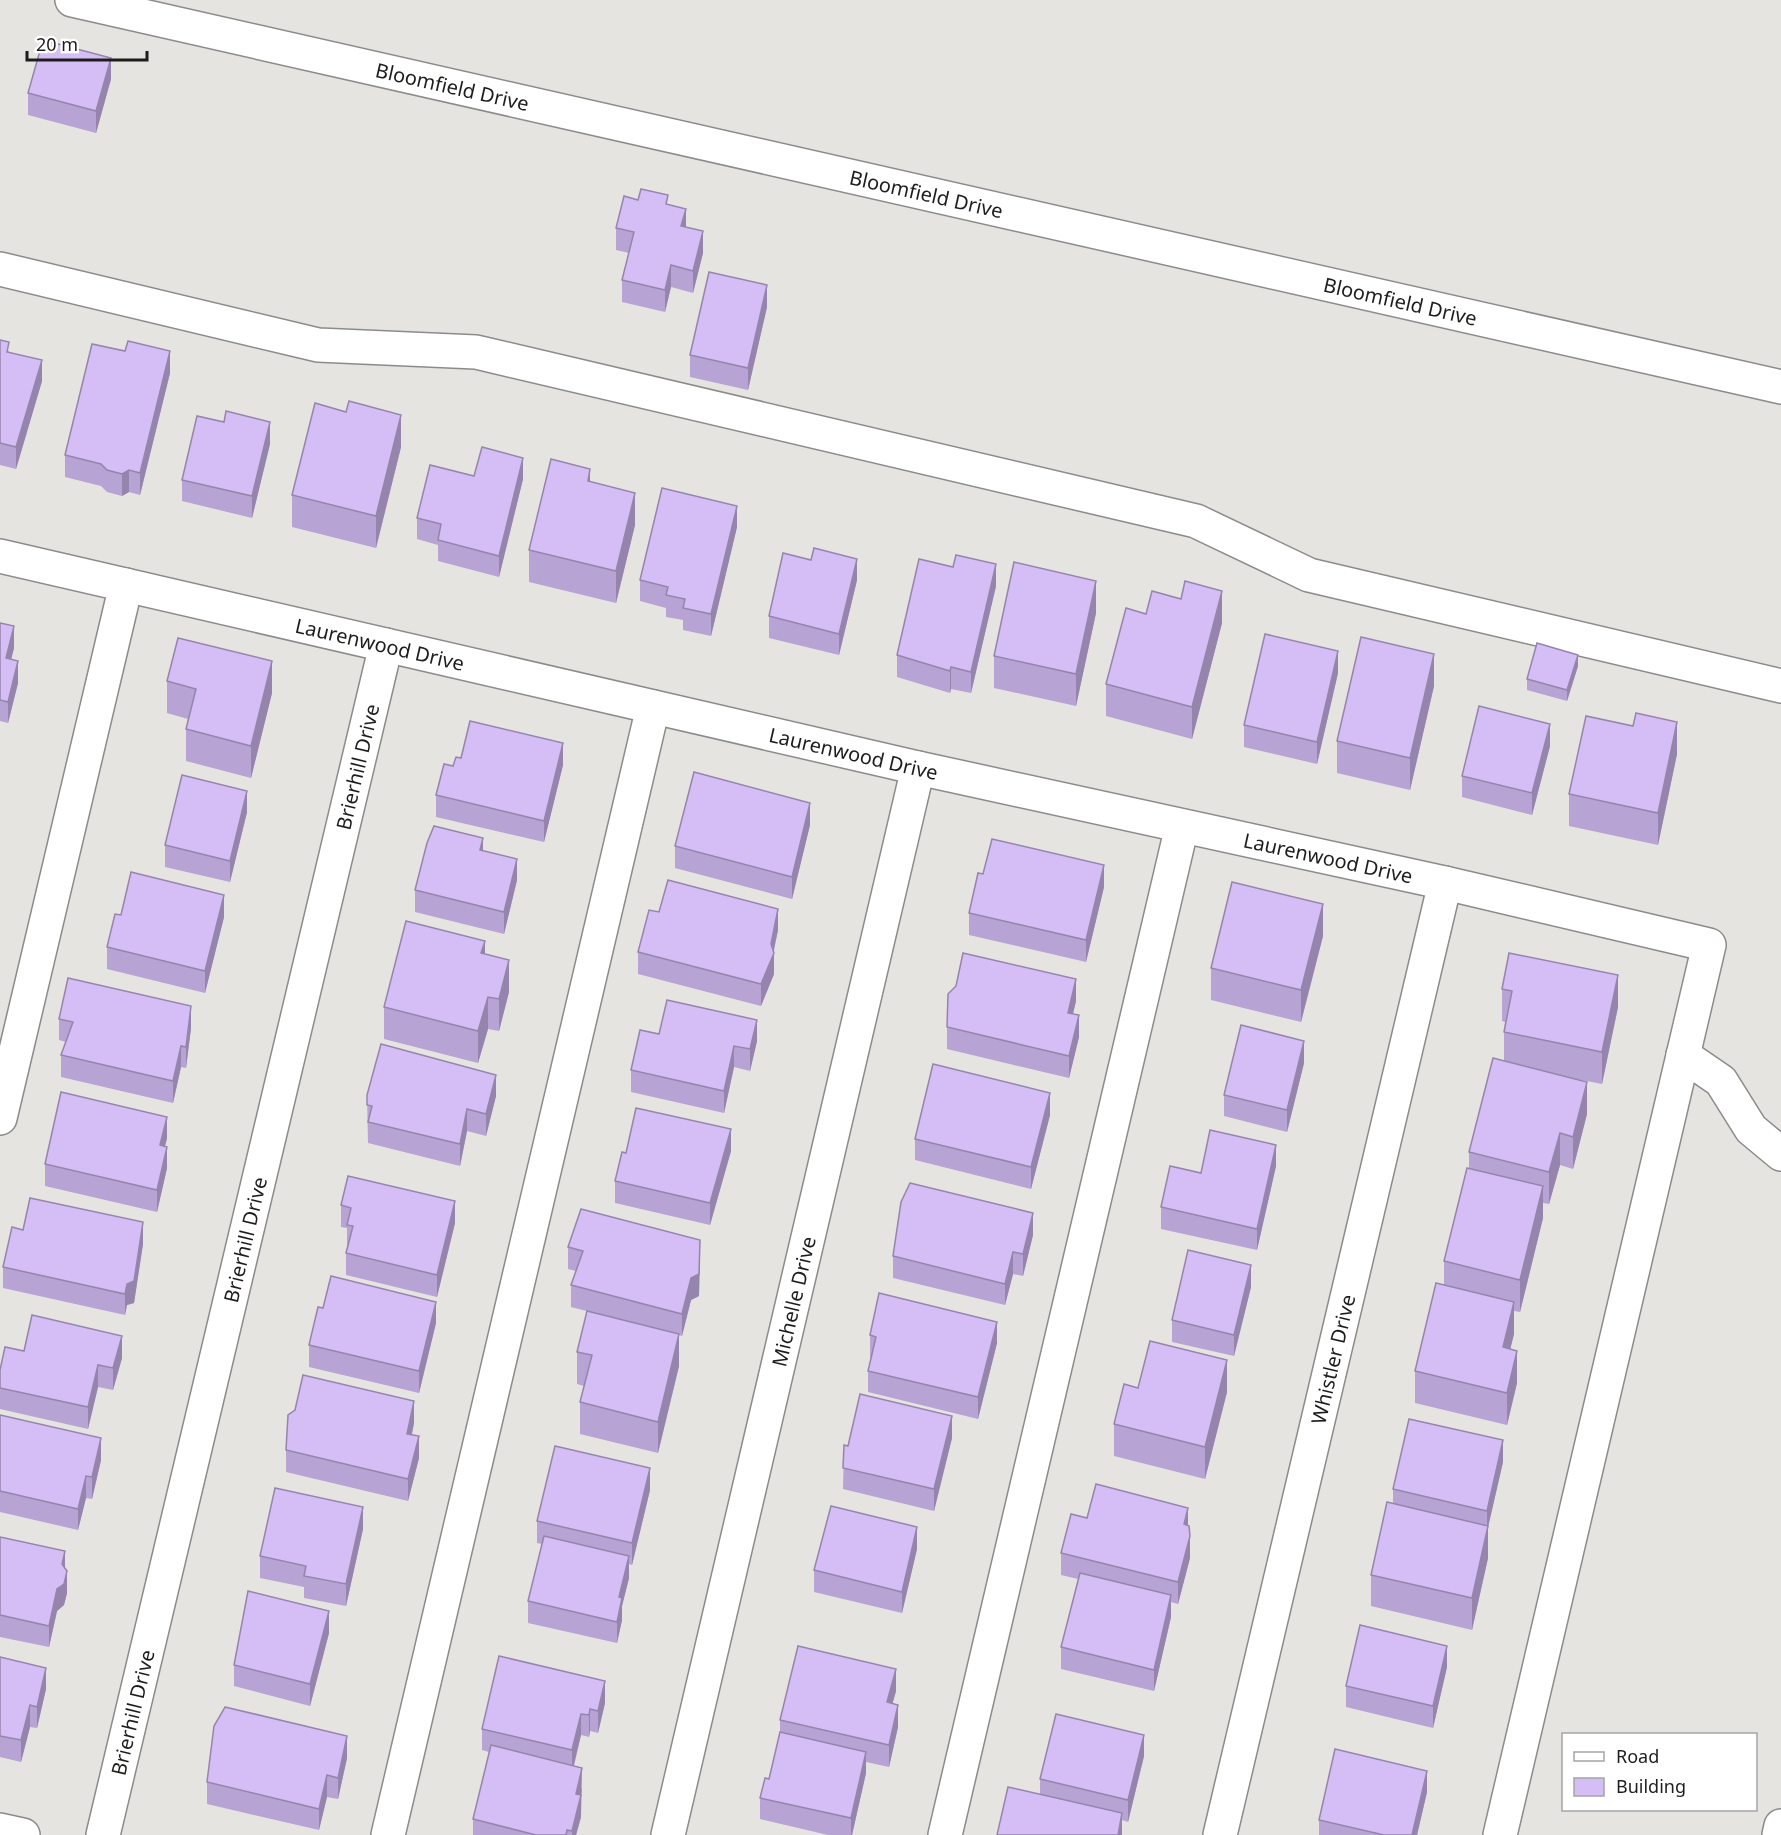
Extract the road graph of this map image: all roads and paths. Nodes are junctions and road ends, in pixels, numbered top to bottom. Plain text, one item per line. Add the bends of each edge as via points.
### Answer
1 (72, 0) edge
2 (0, 269) edge
3 (1781, 387) edge
4 (0, 556) edge
5 (126, 585) junction
6 (386, 645) junction
7 (1781, 686) edge
8 (653, 707) junction
9 (918, 768) junction
10 (1182, 826) junction
11 (1445, 883) junction
12 (1683, 1055) junction
13 (0, 1118) edge
14 (1781, 1154) edge
15 (1781, 1826) edge
16 (0, 1830) edge
17 (23, 1835) edge
18 (103, 1835) edge
19 (388, 1835) edge
20 (668, 1835) edge
21 (945, 1835) edge
22 (1220, 1835) edge
23 (1500, 1835) edge
24 (1779, 1835) edge

1 - 3 street, Bloomfield Drive
2 - 7 street via 318,345 477,352 523,362 1196,521 1309,575
4 - 5 street, Laurenwood Drive
5 - 6 street, Laurenwood Drive
5 - 13 street
6 - 8 street, Laurenwood Drive
6 - 18 street, Brierhill Drive
8 - 9 street, Laurenwood Drive
8 - 19 street
9 - 10 street, Laurenwood Drive
9 - 20 street, Michelle Drive
10 - 11 street, Laurenwood Drive
10 - 21 street
11 - 12 street, Laurenwood Drive via 1709,945
11 - 22 street, Whistler Drive
12 - 14 street via 1721,1081 1751,1129
12 - 23 street
15 - 24 street
16 - 17 street

